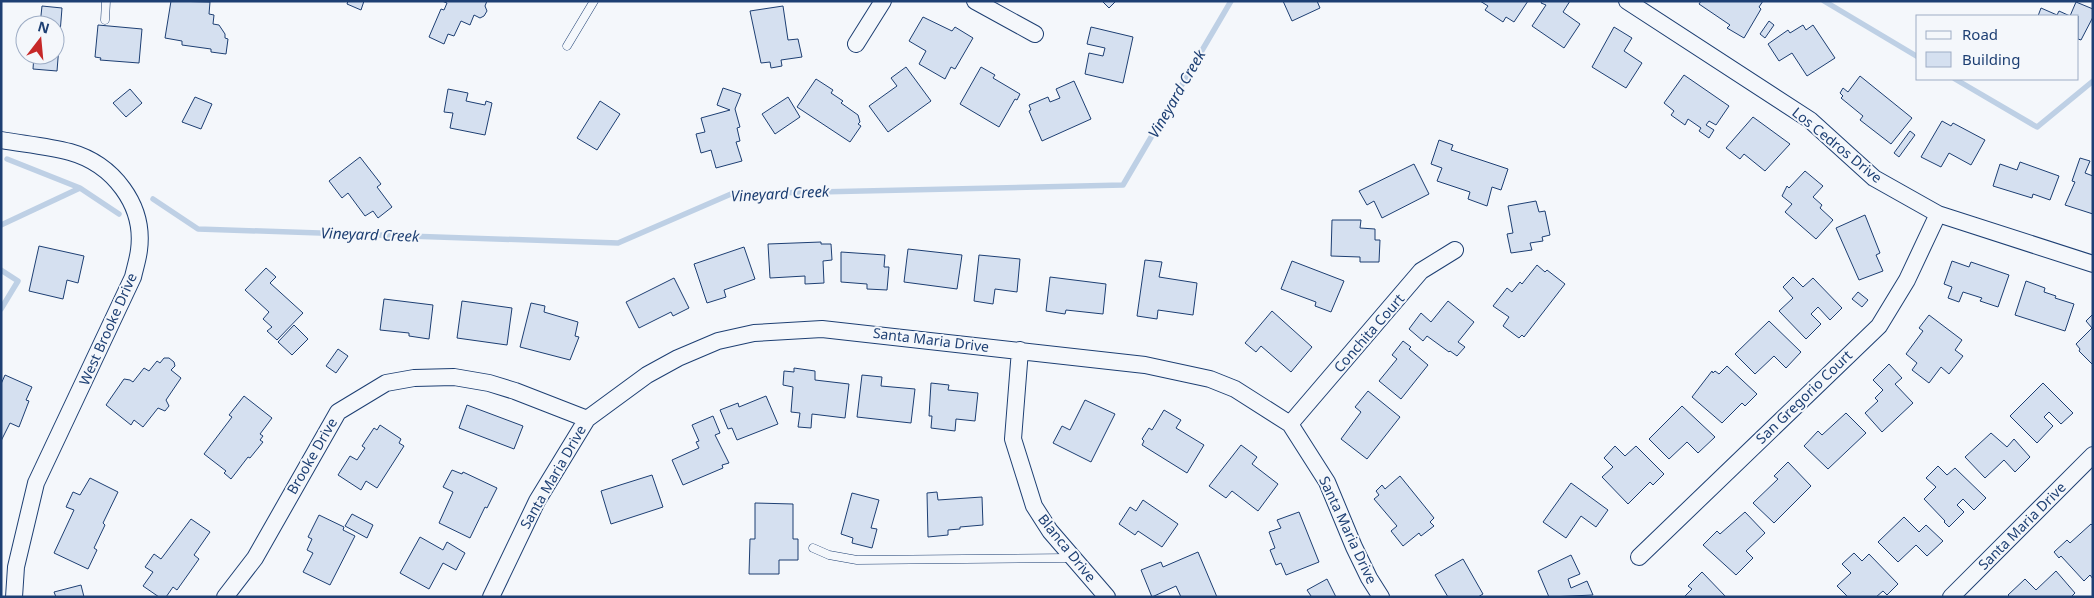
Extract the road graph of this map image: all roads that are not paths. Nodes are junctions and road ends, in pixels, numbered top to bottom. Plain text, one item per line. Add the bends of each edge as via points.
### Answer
1 (106, 1) edge
2 (594, 1) edge
3 (883, 1) edge
4 (975, 1) edge
5 (1627, 1) edge
6 (105, 20) dead end
7 (1035, 34) dead end
8 (856, 44) dead end
9 (567, 46) dead end
10 (1, 140) edge
11 (1938, 214) junction
12 (1455, 250) dead end
13 (2093, 264) edge
14 (1020, 350) junction
15 (587, 419) junction
16 (1290, 424) junction
17 (2093, 455) edge
18 (813, 548) dead end
19 (1638, 557) dead end
20 (1073, 558) junction
21 (14, 597) edge
22 (225, 597) edge
23 (491, 597) edge
24 (1107, 597) edge
25 (1381, 597) edge
26 (1951, 597) edge

1 - 6 lane
2 - 9 lane
3 - 8 street
4 - 7 street
5 - 11 street, Los Cedros Drive via 1810,120 1874,178
10 - 21 street, West Brooke Drive via 70,152 94,161 114,176 129,196 138,224 140,250 133,277 36,483 16,567
11 - 13 street, Los Cedros Drive
11 - 19 street, San Gregorio Court via 1907,280 1879,326
12 - 16 street, Conchita Court via 1421,271
14 - 15 street, Santa Maria Drive via 822,329 754,332 718,341 678,358 647,375
14 - 16 street, Santa Maria Drive via 1145,365 1210,379 1235,389
14 - 20 street, Blanca Drive via 1013,439 1034,506
15 - 22 street, Brooke Drive via 489,383 454,378 414,378 386,383 338,412 255,558
15 - 23 street, Santa Maria Drive via 536,501
16 - 25 street, Santa Maria Drive via 1327,482 1369,578
17 - 26 street, Santa Maria Drive
18 - 20 lane via 829,555 857,560
20 - 24 street, Blanca Drive

